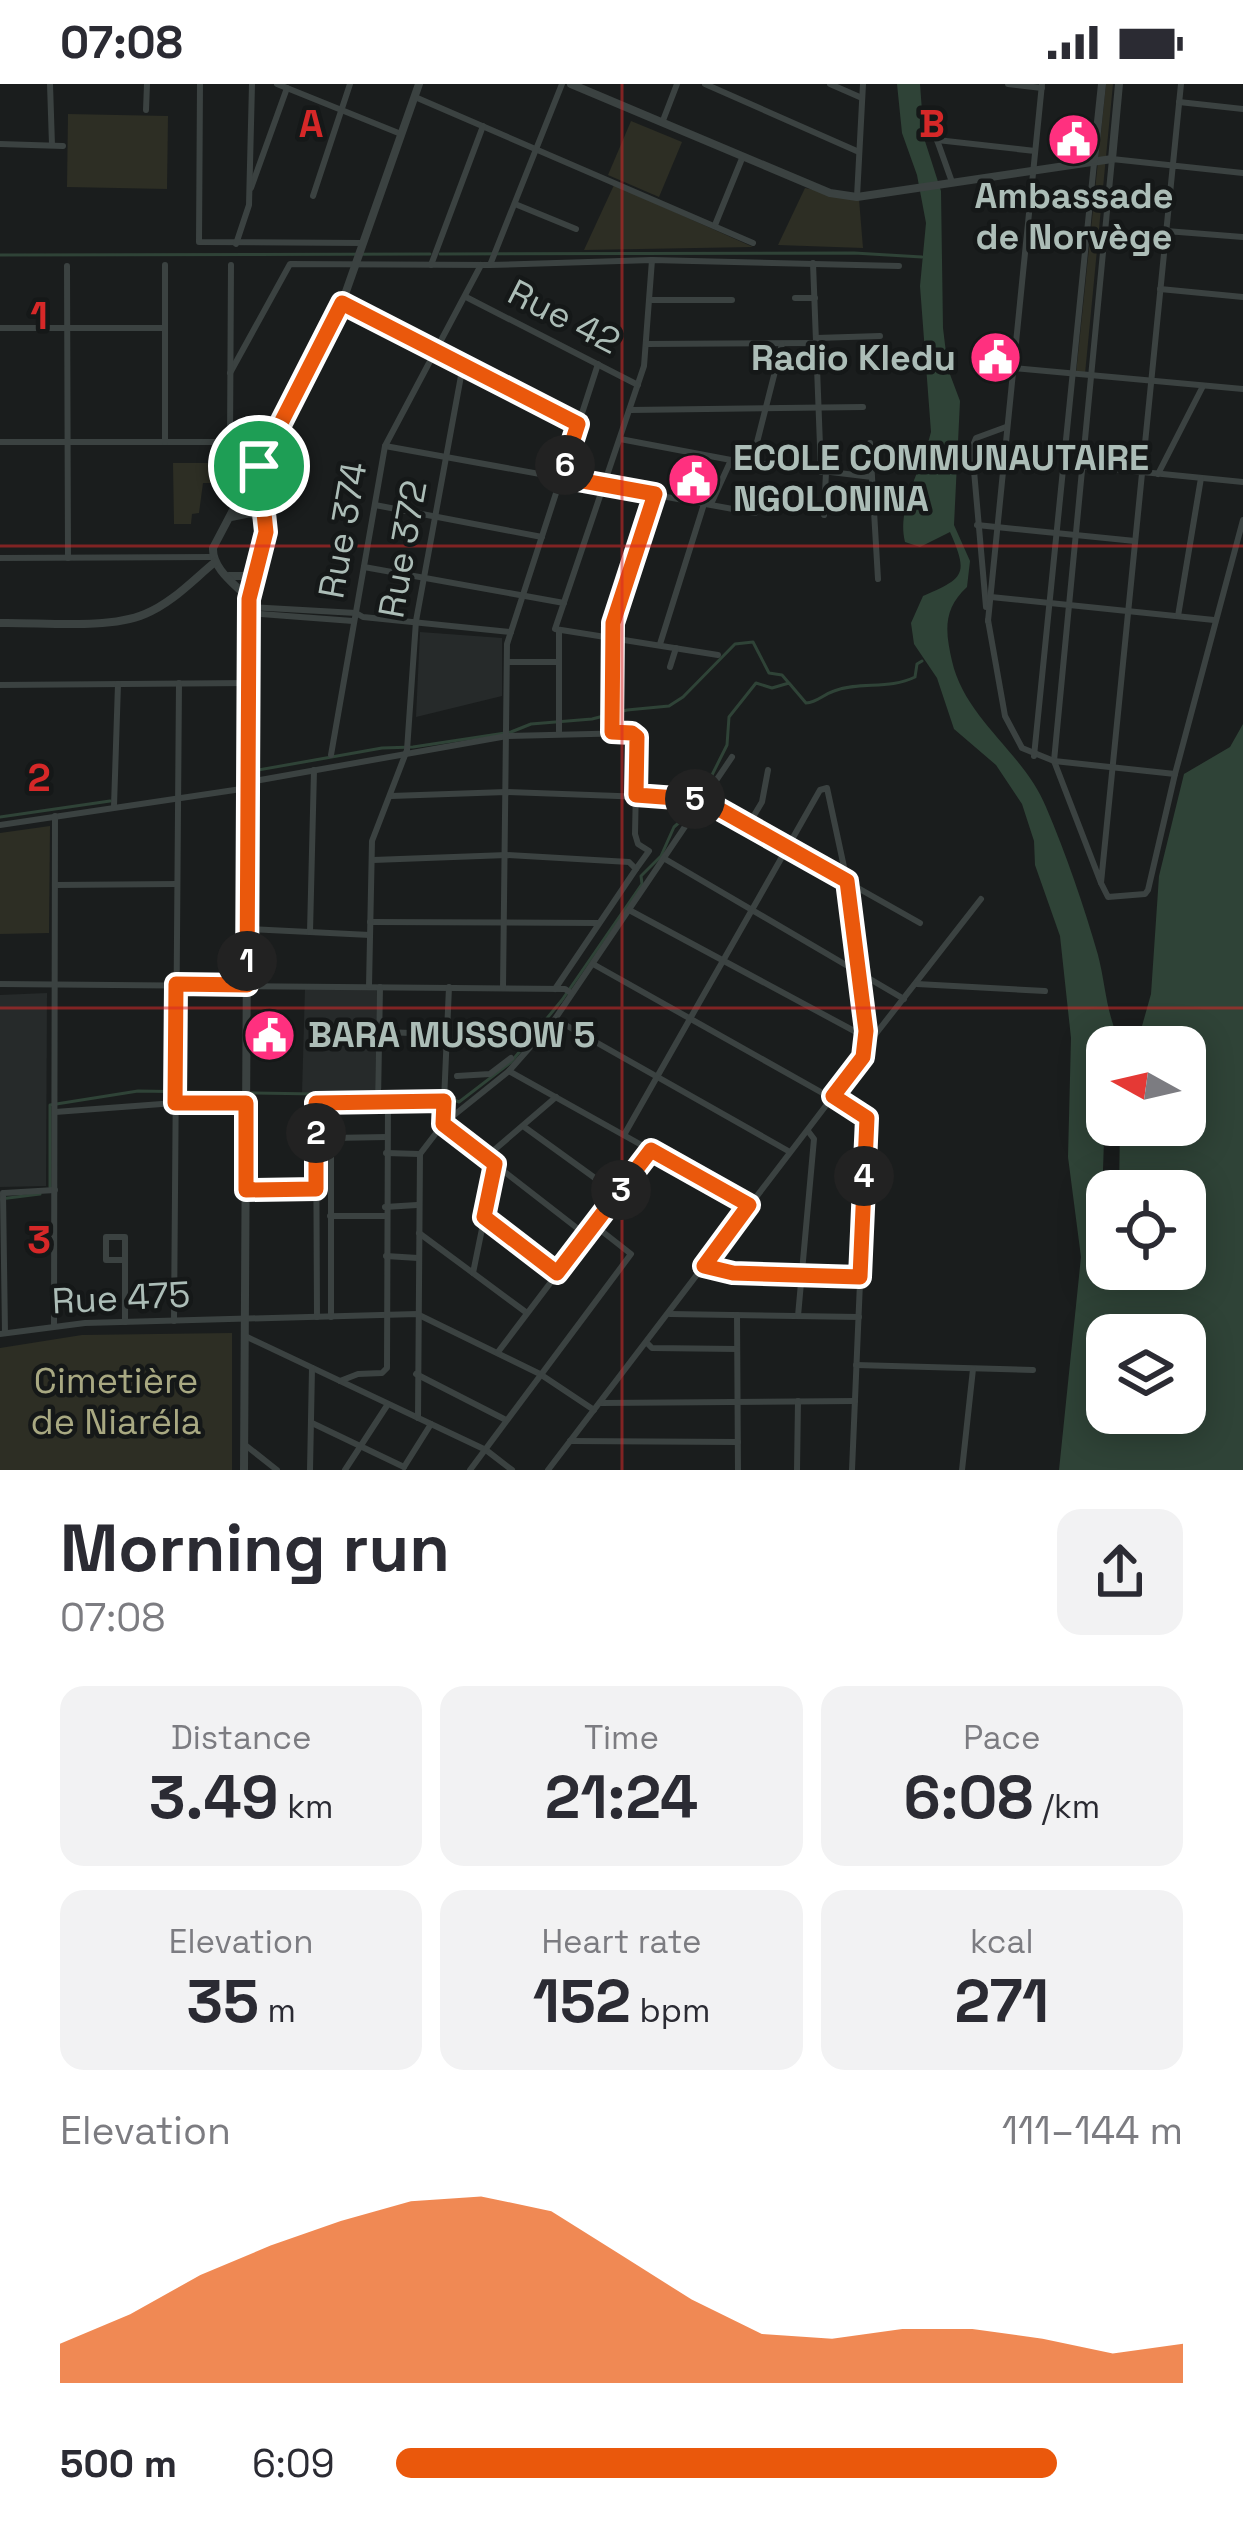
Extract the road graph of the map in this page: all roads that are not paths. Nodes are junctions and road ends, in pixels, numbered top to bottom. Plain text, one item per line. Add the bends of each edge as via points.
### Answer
1 (50, 84) edge
2 (147, 84) edge
3 (200, 84) edge
4 (252, 84) edge
5 (277, 84) edge
6 (350, 84) edge
7 (418, 84) edge
8 (567, 84) edge
9 (677, 84) edge
10 (705, 84) edge
11 (830, 84) edge
12 (863, 84) edge
13 (1008, 84) edge
14 (1102, 84) edge
15 (1119, 84) edge
16 (1181, 84) edge
17 (287, 86) edge
18 (1042, 86) edge
19 (414, 97) junction
20 (862, 98) junction
21 (1179, 102) junction
22 (1243, 109) edge
23 (146, 110) dead end
24 (340, 112) junction
25 (939, 114) dead end
26 (662, 123) junction
27 (483, 126) junction
28 (401, 134) junction
29 (937, 140) junction
30 (0, 144) edge
31 (52, 145) junction
32 (62, 146) dead end
33 (537, 148) junction
34 (1035, 151) junction
35 (859, 152) junction
36 (743, 156) junction
37 (1112, 159) junction
38 (1094, 160) junction
39 (1172, 165) junction
40 (1033, 169) junction
41 (1243, 173) edge
42 (947, 183) junction
43 (249, 193) junction
44 (313, 196) dead end
45 (857, 197) junction
46 (515, 204) junction
47 (715, 226) junction
48 (576, 229) dead end
49 (1166, 231) junction
50 (1243, 237) edge
51 (753, 243) dead end
52 (236, 244) junction
53 (363, 245) junction
54 (652, 260) junction
55 (357, 261) junction
56 (813, 263) junction
57 (165, 265) dead end
58 (231, 265) dead end
59 (431, 265) junction
60 (486, 265) junction
61 (67, 266) dead end
62 (899, 266) dead end
63 (1160, 290) junction
64 (466, 297) junction
65 (1243, 297) edge
66 (794, 298) dead end
67 (815, 298) junction
68 (650, 300) junction
69 (732, 300) dead end
70 (342, 303) junction
71 (0, 328) edge
72 (68, 328) junction
73 (165, 328) junction
74 (880, 336) dead end
75 (816, 340) junction
76 (646, 344) junction
77 (782, 344) junction
78 (436, 351) junction
79 (598, 364) junction
80 (464, 365) junction
81 (1013, 368) junction
82 (230, 374) junction
83 (1073, 374) junction
84 (1091, 375) junction
85 (1150, 381) junction
86 (638, 385) junction
87 (1203, 386) junction
88 (1243, 389) edge
89 (863, 407) dead end
90 (819, 409) junction
91 (630, 410) junction
92 (765, 410) junction
93 (578, 424) junction
94 (1007, 427) junction
95 (620, 440) junction
96 (0, 442) edge
97 (68, 442) junction
98 (230, 442) junction
99 (272, 442) junction
100 (165, 443) junction
101 (869, 443) dead end
102 (385, 446) junction
103 (446, 457) junction
104 (731, 460) junction
105 (752, 462) junction
106 (259, 466) junction
107 (1082, 466) junction
108 (823, 472) junction
109 (1142, 472) junction
110 (1158, 473) junction
111 (872, 476) junction
112 (561, 477) junction
113 (1202, 478) junction
114 (1243, 482) edge
115 (604, 485) junction
116 (655, 494) junction
117 (708, 503) junction
118 (375, 505) junction
119 (755, 513) dead end
120 (824, 515) dead end
121 (435, 517) junction
122 (230, 518) junction
123 (1243, 520) edge
124 (266, 524) junction
125 (976, 525) junction
126 (997, 527) junction
127 (1057, 533) junction
128 (1076, 535) junction
129 (542, 537) junction
130 (1135, 541) junction
131 (0, 558) edge
132 (68, 558) junction
133 (214, 560) junction
134 (260, 565) junction
135 (364, 567) junction
136 (228, 575) junction
137 (424, 578) junction
138 (878, 579) dead end
139 (523, 596) junction
140 (990, 597) junction
141 (564, 603) junction
142 (1049, 603) junction
143 (1069, 605) junction
144 (249, 606) junction
145 (1127, 611) junction
146 (1178, 616) junction
147 (358, 617) junction
148 (1214, 620) junction
149 (416, 621) junction
150 (0, 622) edge
151 (988, 622) junction
152 (559, 630) junction
153 (511, 632) junction
154 (612, 637) junction
155 (660, 644) junction
156 (676, 647) junction
157 (718, 655) dead end
158 (507, 662) junction
159 (559, 662) junction
160 (670, 667) dead end
161 (179, 683) junction
162 (249, 683) junction
163 (118, 684) junction
164 (0, 685) edge
165 (612, 732) junction
166 (559, 734) junction
167 (507, 736) junction
168 (406, 749) junction
169 (331, 754) dead end
170 (1034, 756) junction
171 (732, 757) dead end
172 (1054, 761) junction
173 (1113, 767) junction
174 (314, 770) junction
175 (768, 770) dead end
176 (1174, 774) junction
177 (248, 785) junction
178 (506, 792) junction
179 (636, 795) junction
180 (391, 796) junction
181 (178, 798) junction
182 (698, 800) junction
183 (114, 807) junction
184 (56, 816) junction
185 (0, 825) edge
186 (747, 827) junction
187 (649, 850) junction
188 (787, 850) junction
189 (506, 855) junction
190 (372, 860) junction
191 (664, 860) junction
192 (636, 869) junction
193 (847, 881) junction
194 (1101, 883) junction
195 (177, 884) junction
196 (55, 885) junction
197 (982, 898) dead end
198 (754, 910) junction
199 (631, 911) junction
200 (504, 921) junction
201 (370, 922) junction
202 (599, 923) junction
203 (920, 923) dead end
204 (248, 929) junction
205 (310, 932) junction
206 (370, 935) junction
207 (593, 964) junction
208 (723, 964) junction
209 (859, 970) junction
210 (55, 982) junction
211 (0, 984) edge
212 (176, 984) junction
213 (915, 984) junction
214 (247, 985) junction
215 (369, 986) junction
216 (380, 987) junction
217 (449, 987) junction
218 (502, 988) junction
219 (555, 989) junction
220 (1045, 991) dead end
221 (569, 992) junction
222 (904, 998) junction
223 (691, 1017) junction
224 (555, 1019) junction
225 (379, 1032) junction
226 (447, 1034) junction
227 (865, 1040) junction
228 (511, 1058) dead end
229 (509, 1071) junction
230 (657, 1074) junction
231 (457, 1076) dead end
232 (493, 1078) junction
233 (833, 1096) junction
234 (556, 1097) junction
235 (383, 1100) junction
236 (444, 1101) junction
237 (175, 1103) junction
238 (246, 1103) junction
239 (331, 1103) junction
240 (55, 1112) junction
241 (443, 1124) junction
242 (523, 1126) junction
243 (807, 1130) junction
244 (624, 1135) junction
245 (387, 1137) junction
246 (331, 1138) junction
247 (651, 1150) junction
248 (790, 1152) junction
249 (386, 1153) junction
250 (420, 1154) junction
251 (486, 1157) junction
252 (495, 1164) junction
253 (316, 1189) junction
254 (55, 1190) junction
255 (246, 1190) junction
256 (1, 1193) edge
257 (617, 1194) junction
258 (418, 1205) junction
259 (749, 1205) junction
260 (385, 1212) junction
261 (330, 1216) junction
262 (484, 1217) junction
263 (594, 1225) junction
264 (418, 1233) junction
265 (586, 1235) junction
266 (385, 1256) junction
267 (418, 1258) junction
268 (125, 1260) junction
269 (704, 1266) junction
270 (473, 1273) junction
271 (557, 1273) junction
272 (802, 1276) junction
273 (860, 1277) junction
274 (527, 1313) junction
275 (668, 1313) junction
276 (416, 1314) junction
277 (385, 1315) junction
278 (737, 1315) junction
279 (798, 1316) junction
280 (317, 1317) junction
281 (331, 1317) junction
282 (859, 1317) junction
283 (245, 1319) junction
284 (173, 1321) junction
285 (125, 1322) junction
286 (54, 1326) junction
287 (3, 1334) edge
288 (245, 1336) junction
289 (646, 1342) junction
290 (737, 1349) junction
291 (498, 1352) junction
292 (856, 1364) junction
293 (312, 1368) junction
294 (973, 1369) junction
295 (1033, 1370) dead end
296 (540, 1373) junction
297 (416, 1374) junction
298 (340, 1381) junction
299 (798, 1401) junction
300 (855, 1401) junction
301 (738, 1402) junction
302 (388, 1404) junction
303 (597, 1406) junction
304 (418, 1418) junction
305 (506, 1420) junction
306 (312, 1423) junction
307 (431, 1424) junction
308 (570, 1441) junction
309 (738, 1442) junction
310 (244, 1444) junction
311 (363, 1447) junction
312 (485, 1450) junction
313 (403, 1469) edge
314 (244, 1470) edge
315 (277, 1470) edge
316 (310, 1470) edge
317 (345, 1470) edge
318 (470, 1470) edge
319 (512, 1470) edge
320 (548, 1470) edge
321 (738, 1470) edge
322 (797, 1470) edge
323 (852, 1470) edge
324 (962, 1470) edge

1 - 31 street
2 - 23 street
3 - 52 street via 197,236 202,245
4 - 43 street
5 - 17 street
6 - 24 street
7 - 19 street
8 - 26 street
8 - 33 street, Rue 374
9 - 26 street
10 - 35 street
11 - 20 street
12 - 20 street
13 - 18 street
14 - 38 street
15 - 37 street
16 - 21 street
17 - 24 street
17 - 43 street
18 - 34 street
19 - 27 street
19 - 28 street
20 - 35 street
21 - 22 street
21 - 39 street
24 - 28 street
24 - 44 street
25 - 29 street
26 - 36 street
27 - 33 street
27 - 59 street
28 - 53 street
29 - 34 street
29 - 42 street
30 - 31 street
31 - 32 street
33 - 46 street, Rue 374
33 - 47 street
34 - 40 street
35 - 45 street
36 - 45 street
36 - 47 street
37 - 38 street
37 - 39 street
37 - 84 street
38 - 40 street
38 - 83 street
39 - 41 street
39 - 49 street
40 - 42 street
40 - 81 street
42 - 45 street
43 - 52 street
46 - 48 street
46 - 60 street, Rue 374
47 - 51 street
49 - 50 street
49 - 63 street
52 - 53 street
53 - 55 street
54 - 56 street
54 - 60 street
54 - 68 street
55 - 59 street
55 - 70 street
55 - 82 street via 290,264
56 - 62 street
56 - 67 street
57 - 73 street
58 - 82 street
59 - 60 street
60 - 64 street, Rue 374
61 - 72 street
63 - 65 street
63 - 85 street
64 - 78 street, Rue 374
64 - 79 street, Rue 42
66 - 67 street
67 - 75 street
68 - 69 street
68 - 76 street
70 - 78 street
70 - 99 street
71 - 72 street
72 - 73 street
72 - 97 street
73 - 100 street
74 - 75 street
75 - 77 street
75 - 90 street
76 - 77 street
76 - 86 street
77 - 92 street
78 - 80 street
78 - 102 street, Rue 374
79 - 86 street, Rue 42
79 - 93 street
80 - 93 street
80 - 103 street, Rue 372
81 - 83 street
81 - 94 street
82 - 98 street
83 - 84 street
83 - 127 street
84 - 85 street
84 - 107 street
85 - 87 street
85 - 109 street
86 - 91 street
87 - 88 street
87 - 110 street
89 - 90 street
90 - 92 street
90 - 108 street
91 - 92 street
91 - 95 street
92 - 105 street
93 - 112 street
94 - 125 street via 973,443
94 - 126 street
95 - 104 street
95 - 115 street
96 - 97 street
97 - 100 street
97 - 132 street
98 - 99 street
98 - 100 street
99 - 106 street
101 - 111 street
102 - 103 street
102 - 118 street, Rue 374
103 - 112 street
103 - 121 street, Rue 372
104 - 105 street
104 - 117 street
105 - 108 street
106 - 122 street
106 - 124 street
107 - 109 street
107 - 128 street
108 - 111 street
108 - 120 street
109 - 110 street
109 - 130 street
110 - 113 street
111 - 138 street
112 - 115 street
112 - 129 street
113 - 114 street
113 - 146 street
115 - 116 street
115 - 141 street
116 - 117 street
116 - 154 street
117 - 119 street
117 - 155 street
118 - 121 street
118 - 135 street, Rue 374
121 - 129 street
121 - 137 street, Rue 372
122 - 124 street via 251,513
122 - 133 street
123 - 148 street
124 - 134 street
125 - 126 street
125 - 151 street
126 - 127 street
126 - 140 street
127 - 128 street
127 - 142 street
128 - 130 street
128 - 143 street
129 - 139 street
130 - 145 street
131 - 132 street
132 - 133 street
133 - 136 street
133 - 150 street via 141,616
134 - 136 street via 246,576
134 - 144 street
135 - 137 street
135 - 147 street, Rue 374
136 - 144 street
137 - 139 street
137 - 149 street, Rue 372
139 - 141 street
139 - 153 street
140 - 142 street
140 - 151 street
141 - 152 street
142 - 143 street
142 - 170 street
143 - 145 street
143 - 172 street
144 - 147 street
144 - 162 street
145 - 146 street
145 - 173 street
146 - 148 street
147 - 149 street
147 - 169 street, Rue 374
148 - 176 street
149 - 153 street
149 - 168 street, Rue 372
151 - 170 street via 1005,716
152 - 154 street
152 - 159 street
153 - 158 street
154 - 155 street
154 - 165 street
155 - 156 street
156 - 157 street
156 - 160 street
158 - 159 street
158 - 167 street
159 - 166 street
161 - 162 street
161 - 163 street
161 - 181 street
162 - 177 street
163 - 164 street
163 - 183 street
165 - 166 street
165 - 179 street via 637,737
166 - 167 street
167 - 168 street
167 - 178 street
168 - 174 street
168 - 180 street, Rue 372
170 - 172 street
171 - 182 street
172 - 173 street
172 - 194 street
173 - 176 street
173 - 194 street
174 - 177 street
174 - 205 street
175 - 186 street
176 - 194 street via 1147,892 1108,897
177 - 181 street
177 - 204 street
178 - 179 street
178 - 180 street
178 - 189 street
179 - 182 street
179 - 187 street via 635,834
180 - 190 street, Rue 372
181 - 183 street
181 - 195 street
182 - 186 street
182 - 191 street
183 - 184 street
184 - 185 street
184 - 196 street
186 - 188 street
187 - 191 street
187 - 192 street
188 - 193 street
188 - 193 street via 827,788
188 - 198 street
189 - 190 street
189 - 192 street via 621,859
189 - 200 street
190 - 201 street, Rue 372
191 - 198 street
191 - 199 street
192 - 202 street
193 - 203 street
193 - 209 street
195 - 196 street
195 - 212 street
196 - 210 street
197 - 213 street
198 - 208 street
198 - 209 street
199 - 207 street
199 - 208 street
200 - 201 street
200 - 202 street
200 - 218 street
201 - 206 street, Rue 372
202 - 219 street
204 - 205 street
204 - 214 street
205 - 206 street
206 - 215 street, Rue 372
207 - 221 street
207 - 223 street
208 - 223 street
208 - 227 street
209 - 222 street
209 - 227 street
210 - 211 street
210 - 212 street
210 - 240 street
212 - 214 street
212 - 237 street
213 - 220 street
213 - 222 street
214 - 215 street
214 - 238 street
215 - 216 street
216 - 217 street
216 - 225 street
217 - 218 street
217 - 226 street
218 - 219 street
219 - 221 street
221 - 224 street
222 - 227 street
223 - 230 street
223 - 233 street
224 - 229 street
224 - 230 street
225 - 226 street
225 - 235 street
226 - 236 street
227 - 233 street via 863,1057
228 - 232 street
229 - 232 street
229 - 234 street
230 - 244 street
230 - 248 street
231 - 232 street
232 - 241 street
233 - 243 street
233 - 273 street via 867,1118
234 - 242 street
234 - 244 street
235 - 236 street
235 - 239 street
235 - 245 street
236 - 241 street
237 - 238 street
237 - 240 street
237 - 284 street
238 - 255 street
239 - 246 street
239 - 253 street via 316,1103
240 - 254 street
241 - 250 street
241 - 251 street
242 - 251 street
242 - 257 street
243 - 248 street
243 - 272 street via 814,1139
244 - 247 street
245 - 246 street
245 - 249 street
246 - 261 street
247 - 257 street
247 - 259 street
248 - 259 street
249 - 250 street
249 - 260 street
250 - 258 street
251 - 252 street
252 - 262 street
252 - 265 street
253 - 255 street
253 - 280 street
254 - 256 street
254 - 286 street
255 - 283 street
256 - 287 street
257 - 263 street
258 - 260 street
258 - 264 street
259 - 269 street
260 - 261 street
260 - 266 street
261 - 281 street
262 - 270 street
262 - 271 street
263 - 265 street
263 - 296 street via 631,1254
264 - 267 street
264 - 270 street
265 - 271 street
266 - 267 street
266 - 277 street
267 - 276 street
268 - 268 street via 106,1260 106,1237 125,1237
268 - 285 street
269 - 272 street
269 - 275 street
270 - 274 street
271 - 274 street
272 - 273 street
272 - 279 street
273 - 282 street
274 - 291 street
275 - 278 street
275 - 289 street
276 - 277 street, Rue 475
276 - 291 street
276 - 297 street
277 - 281 street, Rue 475
277 - 298 street via 385,1371
278 - 279 street
278 - 290 street
279 - 282 street
280 - 281 street, Rue 475
280 - 283 street, Rue 475
282 - 292 street
283 - 284 street, Rue 475
283 - 288 street
284 - 285 street, Rue 475
285 - 286 street, Rue 475
286 - 287 street, Rue 475
288 - 293 street
288 - 310 street
289 - 290 street
289 - 303 street
290 - 301 street
291 - 296 street
292 - 294 street
292 - 300 street
293 - 298 street
293 - 306 street
294 - 295 street
294 - 324 street
296 - 303 street
296 - 305 street
297 - 304 street
297 - 305 street
298 - 302 street
299 - 300 street
299 - 301 street
299 - 322 street
300 - 323 street
301 - 303 street
301 - 309 street
302 - 304 street
302 - 311 street
303 - 308 street
304 - 307 street
305 - 312 street
306 - 311 street
306 - 316 street
307 - 312 street
307 - 313 street
308 - 309 street
308 - 320 street
309 - 321 street
310 - 314 street
310 - 315 street
311 - 313 street
311 - 317 street
312 - 318 street
312 - 319 street

